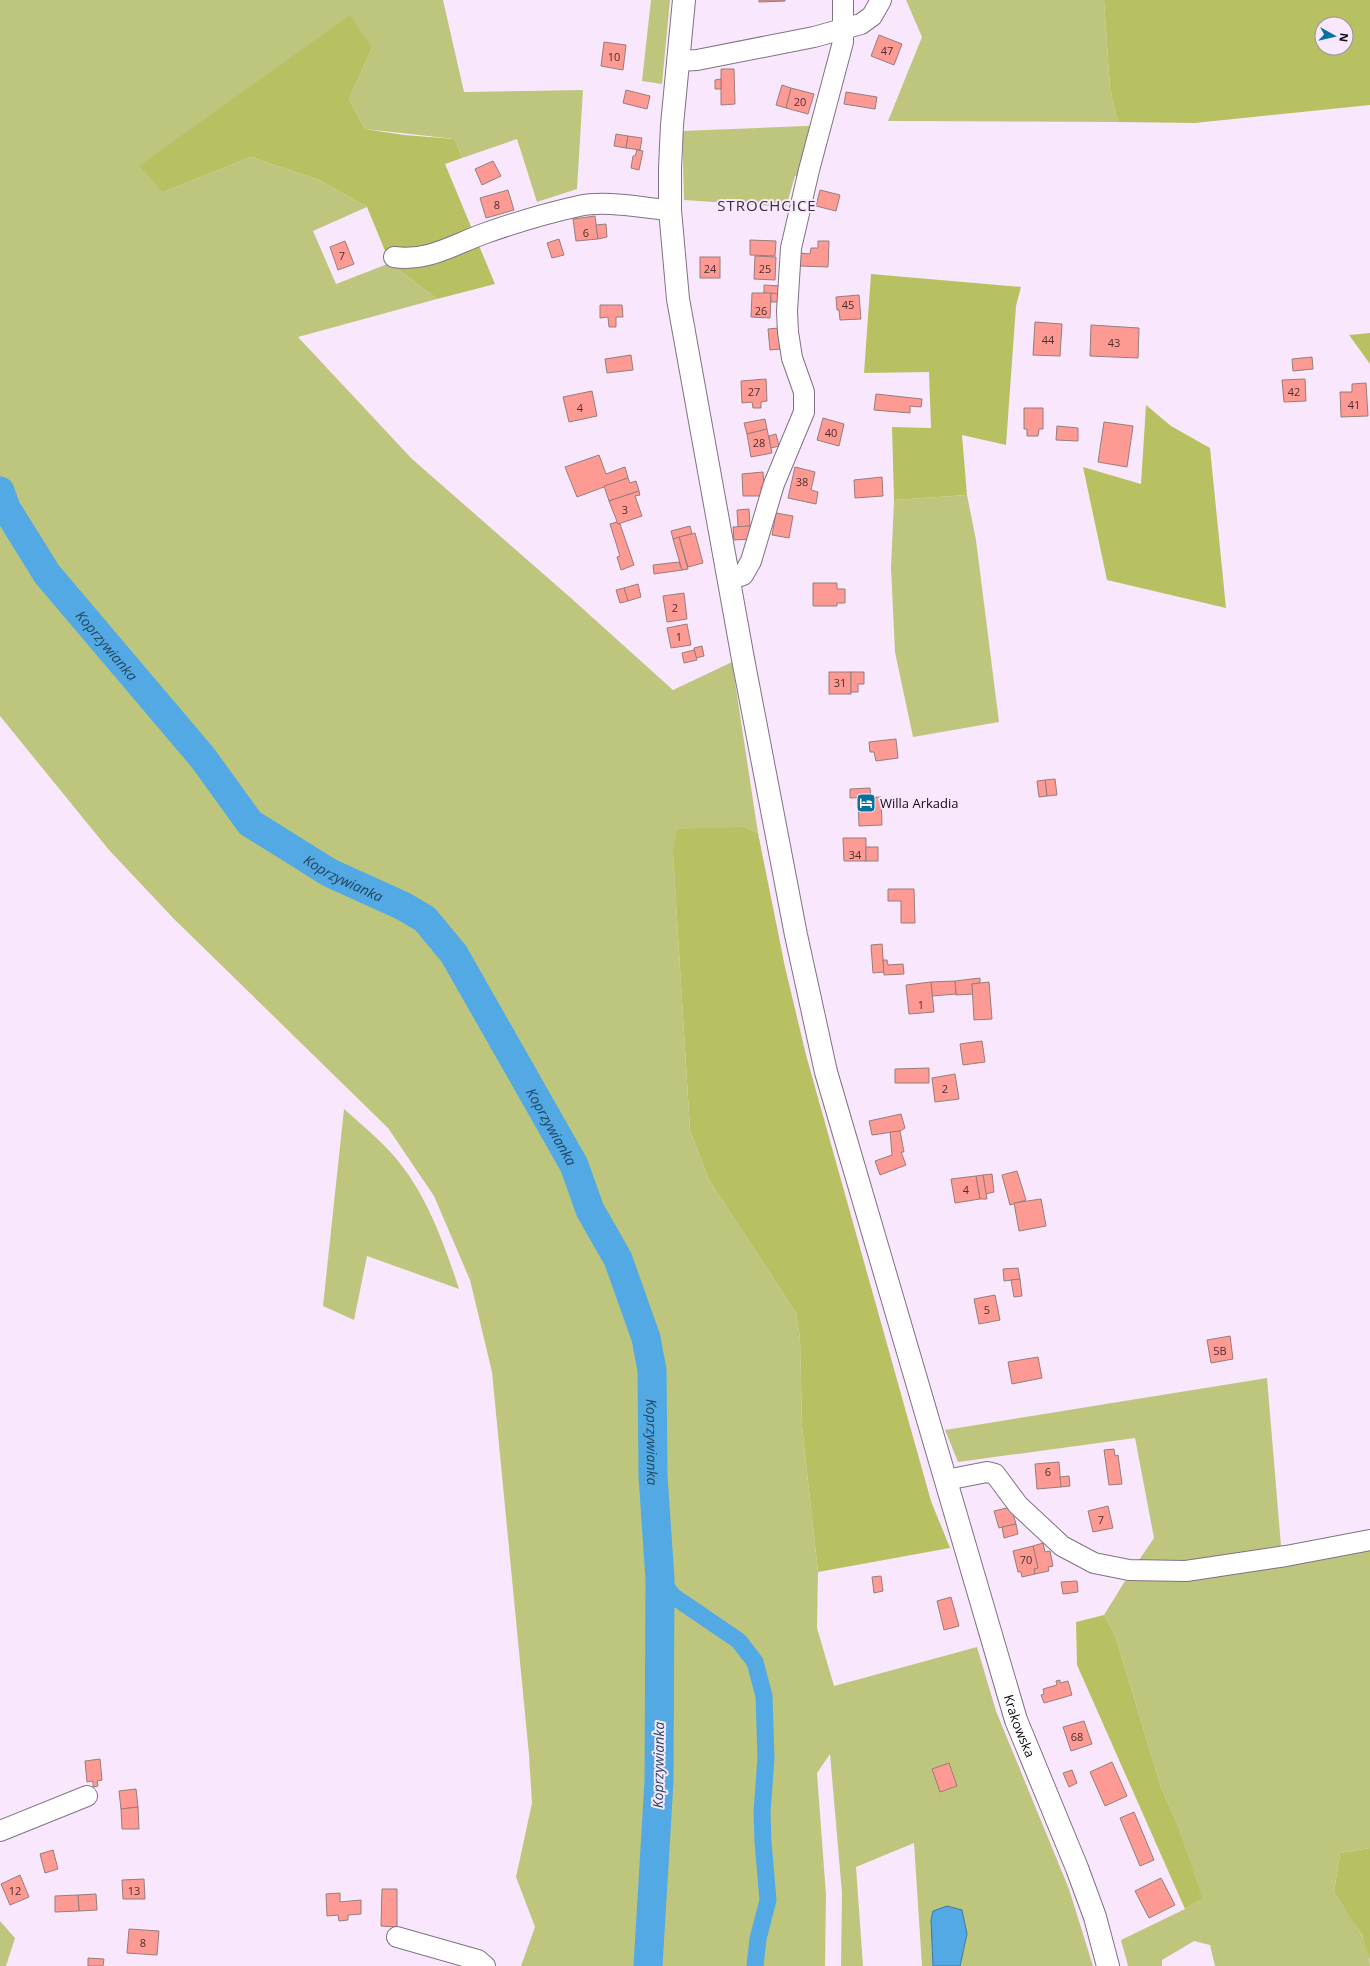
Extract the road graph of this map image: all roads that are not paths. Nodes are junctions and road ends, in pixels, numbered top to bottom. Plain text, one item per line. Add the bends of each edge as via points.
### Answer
1 (684, 0) edge
2 (843, 0) edge
3 (881, 0) edge
4 (844, 29) junction
5 (678, 61) junction
6 (670, 210) junction
7 (394, 257) dead end
8 (728, 580) junction
9 (946, 1480) junction
10 (1370, 1540) edge
11 (87, 1796) dead end
12 (0, 1831) edge
13 (397, 1937) dead end
14 (485, 1966) edge
15 (1108, 1966) edge

1 - 5 main road, Krakowska
2 - 4 street
3 - 4 street via 867,21
4 - 5 street via 697,60
4 - 8 street via 843,42 791,248 788,332 792,358 804,392 804,412 774,484 749,565 739,578
5 - 6 main road, Krakowska via 672,125
6 - 7 street via 607,204 582,205 482,234 422,258
6 - 8 main road, Krakowska via 678,299
8 - 9 main road, Krakowska via 796,935 826,1072
9 - 10 street via 987,1472 995,1474 1018,1505 1062,1546 1094,1563 1129,1570 1186,1571
9 - 15 main road, Krakowska via 1016,1720 1077,1868
11 - 12 street
13 - 14 street via 478,1960

